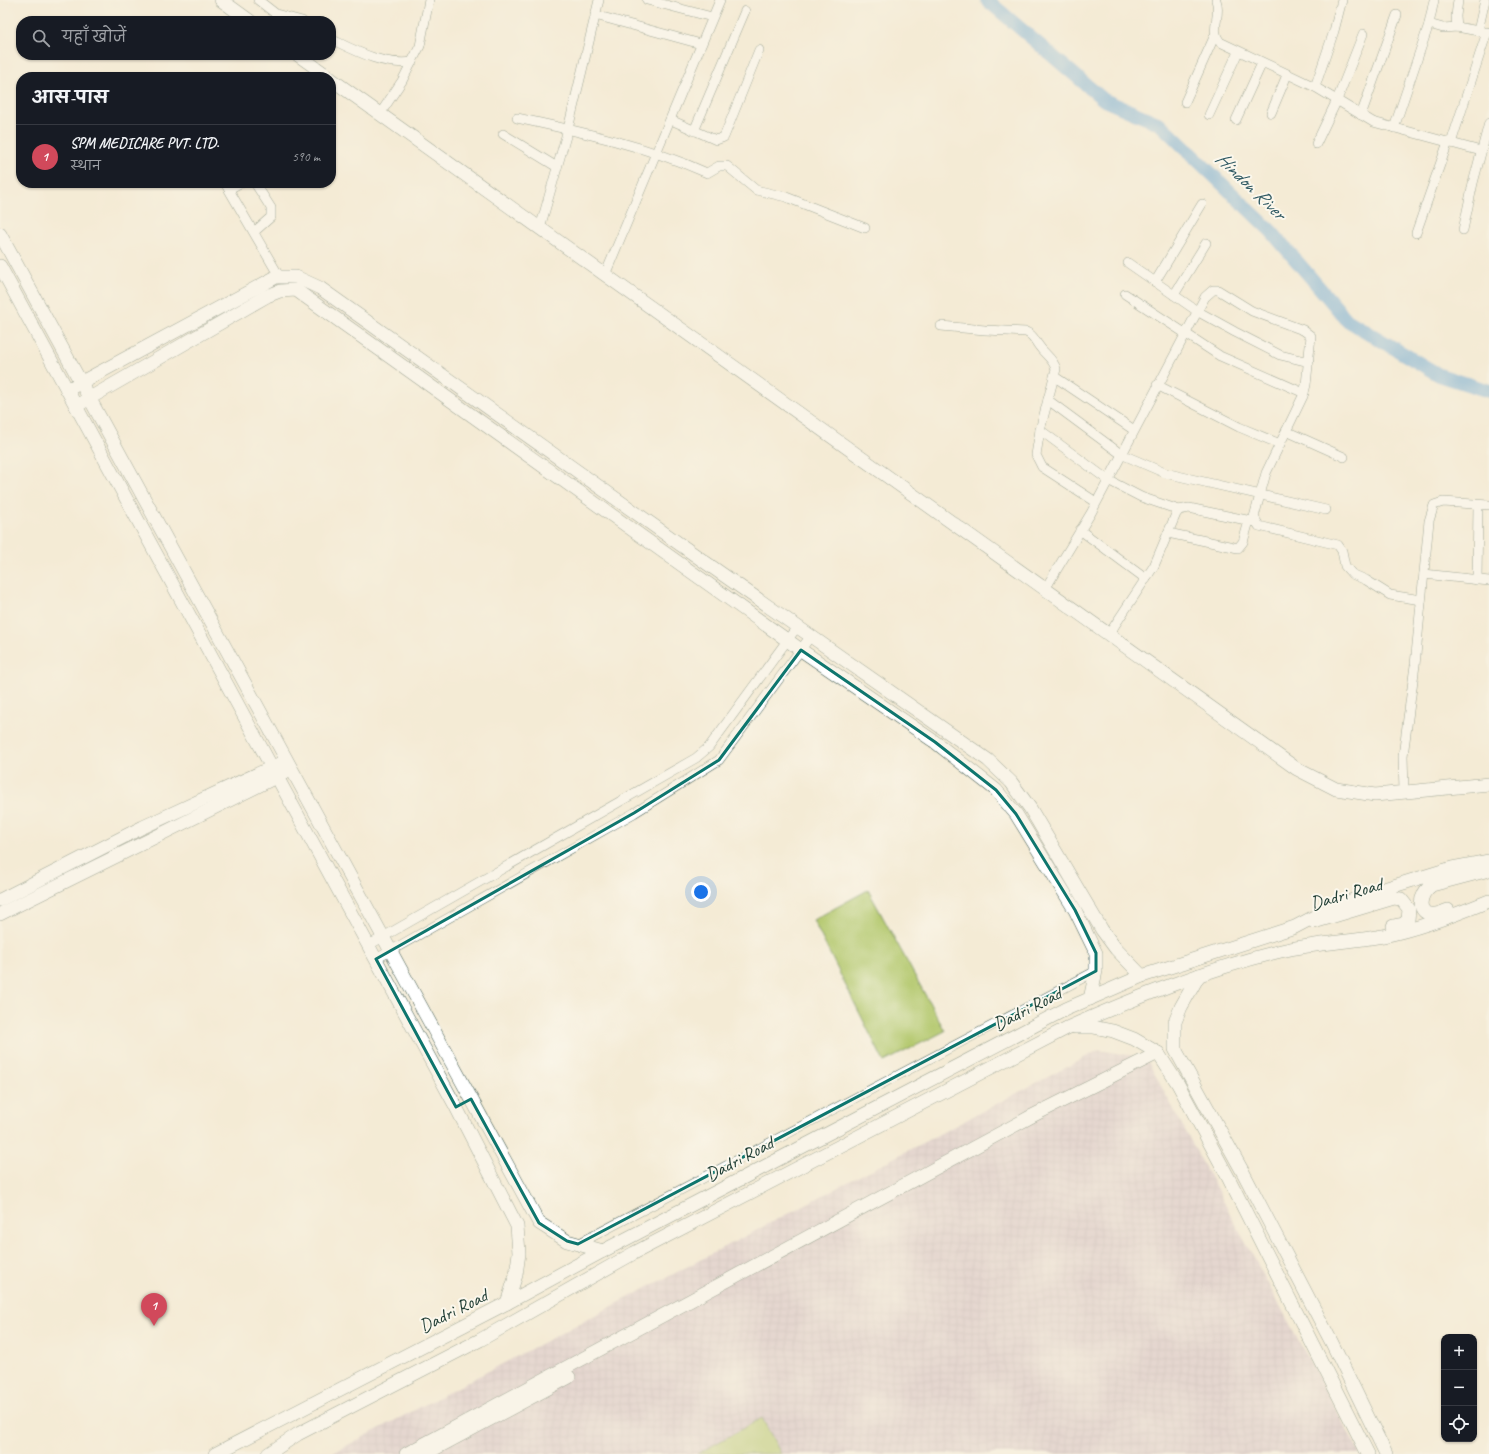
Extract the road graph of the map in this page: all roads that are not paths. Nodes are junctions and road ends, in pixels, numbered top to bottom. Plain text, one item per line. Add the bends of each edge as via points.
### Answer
1 (221, 0) edge
2 (258, 0) edge
3 (429, 0) edge
4 (599, 0) edge
5 (647, 0) edge
6 (720, 0) edge
7 (1216, 0) edge
8 (1342, 0) edge
9 (1434, 0) edge
10 (1458, 0) edge
11 (1485, 0) edge
12 (745, 11) dead end
13 (595, 15) junction
14 (1397, 15) dead end
15 (243, 16) edge
16 (283, 16) edge
17 (712, 17) junction
18 (1429, 24) junction
19 (1457, 27) junction
20 (1485, 32) edge
21 (1363, 34) dead end
22 (1215, 36) junction
23 (336, 41) edge
24 (701, 44) junction
25 (759, 50) dead end
26 (1238, 52) junction
27 (305, 60) edge
28 (412, 62) junction
29 (1262, 64) junction
30 (322, 72) edge
31 (1287, 75) junction
32 (336, 82) edge
33 (1315, 87) junction
34 (1337, 100) junction
35 (1185, 102) dead end
36 (1271, 113) dead end
37 (380, 114) junction
38 (1209, 114) dead end
39 (1361, 115) junction
40 (517, 118) dead end
41 (671, 120) junction
42 (1236, 120) dead end
43 (1489, 123) edge
44 (1394, 128) junction
45 (568, 129) junction
46 (694, 131) junction
47 (503, 134) dead end
48 (1449, 143) junction
49 (1316, 144) dead end
50 (1481, 151) junction
51 (656, 152) junction
52 (557, 167) junction
53 (228, 188) edge
54 (258, 188) edge
55 (1202, 204) dead end
56 (540, 228) junction
57 (865, 228) dead end
58 (1463, 230) dead end
59 (254, 232) junction
60 (1416, 233) dead end
61 (0, 234) edge
62 (1206, 243) dead end
63 (1128, 263) dead end
64 (0, 266) edge
65 (605, 275) junction
66 (283, 276) junction
67 (1155, 282) junction
68 (288, 289) junction
69 (1125, 294) dead end
70 (1174, 295) junction
71 (1197, 311) junction
72 (942, 326) dead end
73 (1184, 334) junction
74 (1309, 362) junction
75 (1055, 377) junction
76 (82, 383) junction
77 (1157, 385) junction
78 (67, 390) junction
79 (1304, 394) junction
80 (89, 398) junction
81 (1048, 400) junction
82 (76, 406) junction
83 (1040, 430) junction
84 (1134, 430) junction
85 (1286, 431) junction
86 (1280, 444) junction
87 (1121, 454) junction
88 (1344, 458) dead end
89 (1108, 480) junction
90 (1259, 496) junction
91 (1096, 502) junction
92 (1478, 505) junction
93 (1489, 506) edge
94 (1179, 510) junction
95 (1326, 510) dead end
96 (1252, 521) junction
97 (1080, 530) junction
98 (1168, 533) junction
99 (1424, 574) junction
100 (1146, 579) junction
101 (1478, 580) junction
102 (1489, 581) edge
103 (1046, 589) junction
104 (1421, 600) junction
105 (797, 627) junction
106 (1109, 634) junction
107 (810, 636) junction
108 (788, 639) junction
109 (801, 650) junction
110 (289, 765) junction
111 (274, 772) junction
112 (1489, 784) edge
113 (1404, 791) junction
114 (1489, 861) edge
115 (1489, 870) edge
116 (1489, 895) edge
117 (0, 900) edge
118 (1489, 901) edge
119 (0, 914) edge
120 (1295, 927) junction
121 (383, 938) junction
122 (1309, 944) junction
123 (368, 945) junction
124 (390, 951) junction
125 (376, 959) junction
126 (1096, 970) junction
127 (1199, 975) junction
128 (1142, 976) junction
129 (1090, 999) junction
130 (1067, 1028) junction
131 (1161, 1056) junction
132 (1200, 1095) junction
133 (471, 1099) junction
134 (1188, 1102) junction
135 (456, 1107) junction
136 (578, 1244) junction
137 (603, 1251) junction
138 (506, 1304) junction
139 (215, 1454) edge
140 (268, 1454) edge
141 (406, 1454) edge
142 (425, 1454) edge
143 (1368, 1454) edge
144 (1386, 1454) edge

1 - 15 street
2 - 16 street via 276,14
3 - 28 street via 420,46
4 - 13 street
5 - 17 street
6 - 17 street
7 - 22 street via 1218,16
8 - 33 street
9 - 18 street
10 - 19 street
11 - 20 street
12 - 46 street
13 - 24 street
13 - 45 street
14 - 39 street
17 - 24 street
18 - 19 street via 1443,28
18 - 44 street
19 - 20 street
20 - 48 street
21 - 34 street
22 - 26 street via 1220,42
22 - 35 street
23 - 28 street via 383,60 401,64
24 - 41 street
25 - 46 street via 724,137 716,140
26 - 29 street
26 - 38 street
27 - 30 street
28 - 37 street
29 - 31 street
29 - 42 street
31 - 33 street
31 - 36 street
32 - 37 street
33 - 34 street
34 - 39 street
34 - 49 street
37 - 56 street
39 - 44 street via 1373,122
40 - 45 street
41 - 46 street
41 - 51 street
43 - 50 street
44 - 48 street
45 - 51 street
45 - 52 street
47 - 52 street
48 - 50 street
48 - 60 street
50 - 58 street
51 - 57 street via 707,173 718,166 727,166 756,190 786,197
51 - 65 street
52 - 56 street
53 - 59 street
54 - 59 street via 271,208 271,213 270,218
55 - 67 street
56 - 65 street
59 - 66 street
61 - 76 street
62 - 70 street
63 - 67 street
64 - 78 street
65 - 103 street
66 - 68 street
66 - 76 street via 260,285
66 - 105 street via 306,280 320,288
67 - 70 street
68 - 80 street via 267,296
68 - 108 street via 302,294
69 - 73 street
70 - 71 street
71 - 73 street
71 - 74 street via 1280,355
71 - 74 street via 1209,292 1218,290 1252,311 1307,332 1311,336
72 - 75 street via 1032,334 1038,346 1054,362
73 - 77 street
73 - 79 street via 1220,356
74 - 79 street
75 - 81 street
75 - 84 street
76 - 78 street
76 - 80 street
77 - 84 street
77 - 86 street via 1239,427
78 - 82 street
79 - 85 street
80 - 82 street
80 - 110 street
81 - 83 street
81 - 87 street
82 - 111 street
83 - 89 street
83 - 91 street via 1036,456 1042,467
84 - 87 street
85 - 86 street
85 - 88 street
86 - 90 street via 1266,473
87 - 89 street
87 - 90 street via 1165,473
89 - 91 street
89 - 94 street via 1141,497
90 - 95 street
90 - 96 street
91 - 97 street
92 - 93 street
92 - 99 street via 1443,502 1434,506 1429,521
92 - 101 street
94 - 96 street via 1189,508
94 - 98 street
96 - 98 street via 1238,548
96 - 104 street via 1259,526 1338,545 1345,566 1352,574 1390,595
97 - 100 street
97 - 103 street
98 - 100 street
99 - 101 street
99 - 104 street
100 - 106 street
101 - 102 street
103 - 106 street
104 - 113 street via 1403,756
105 - 107 street
105 - 108 street
106 - 113 street via 1297,768 1336,789 1375,795
107 - 109 street
107 - 128 street via 988,760 1011,782 1030,808 1102,930
108 - 109 street
108 - 121 street via 709,747 696,758
109 - 124 street via 719,760 634,813
109 - 126 street via 935,742 996,790 1016,814 1075,910 1096,953
110 - 111 street
110 - 121 street
111 - 117 street via 143,827
111 - 119 street
111 - 123 street
112 - 113 street
114 - 120 street, Dadri Road via 1452,868 1371,893 1329,909
115 - 116 street via 1432,885 1421,898 1421,905 1427,912 1435,914
118 - 122 street, Dadri Road via 1443,919 1383,936
120 - 122 street, Dadri Road via 1394,898 1402,899 1409,909 1408,920 1403,924 1351,933
120 - 128 street, Dadri Road
121 - 123 street
121 - 124 street
122 - 127 street, Dadri Road
123 - 125 street
124 - 125 street
124 - 133 street
125 - 135 street
126 - 129 street
126 - 136 street
127 - 130 street, Dadri Road
127 - 132 street via 1180,1007 1174,1034 1175,1049
128 - 129 street, Dadri Road
129 - 137 street, Dadri Road
130 - 131 street via 1093,1027 1113,1030 1140,1042
130 - 140 street, Dadri Road via 634,1253 480,1340 298,1434
131 - 134 street
131 - 141 street via 1032,1116
131 - 142 street
132 - 134 street
132 - 144 street via 1332,1343
133 - 135 street
133 - 136 street via 539,1223 567,1241
134 - 143 street
135 - 138 street via 518,1226 519,1253 516,1275
136 - 137 street
137 - 138 street, Dadri Road
138 - 139 street, Dadri Road

